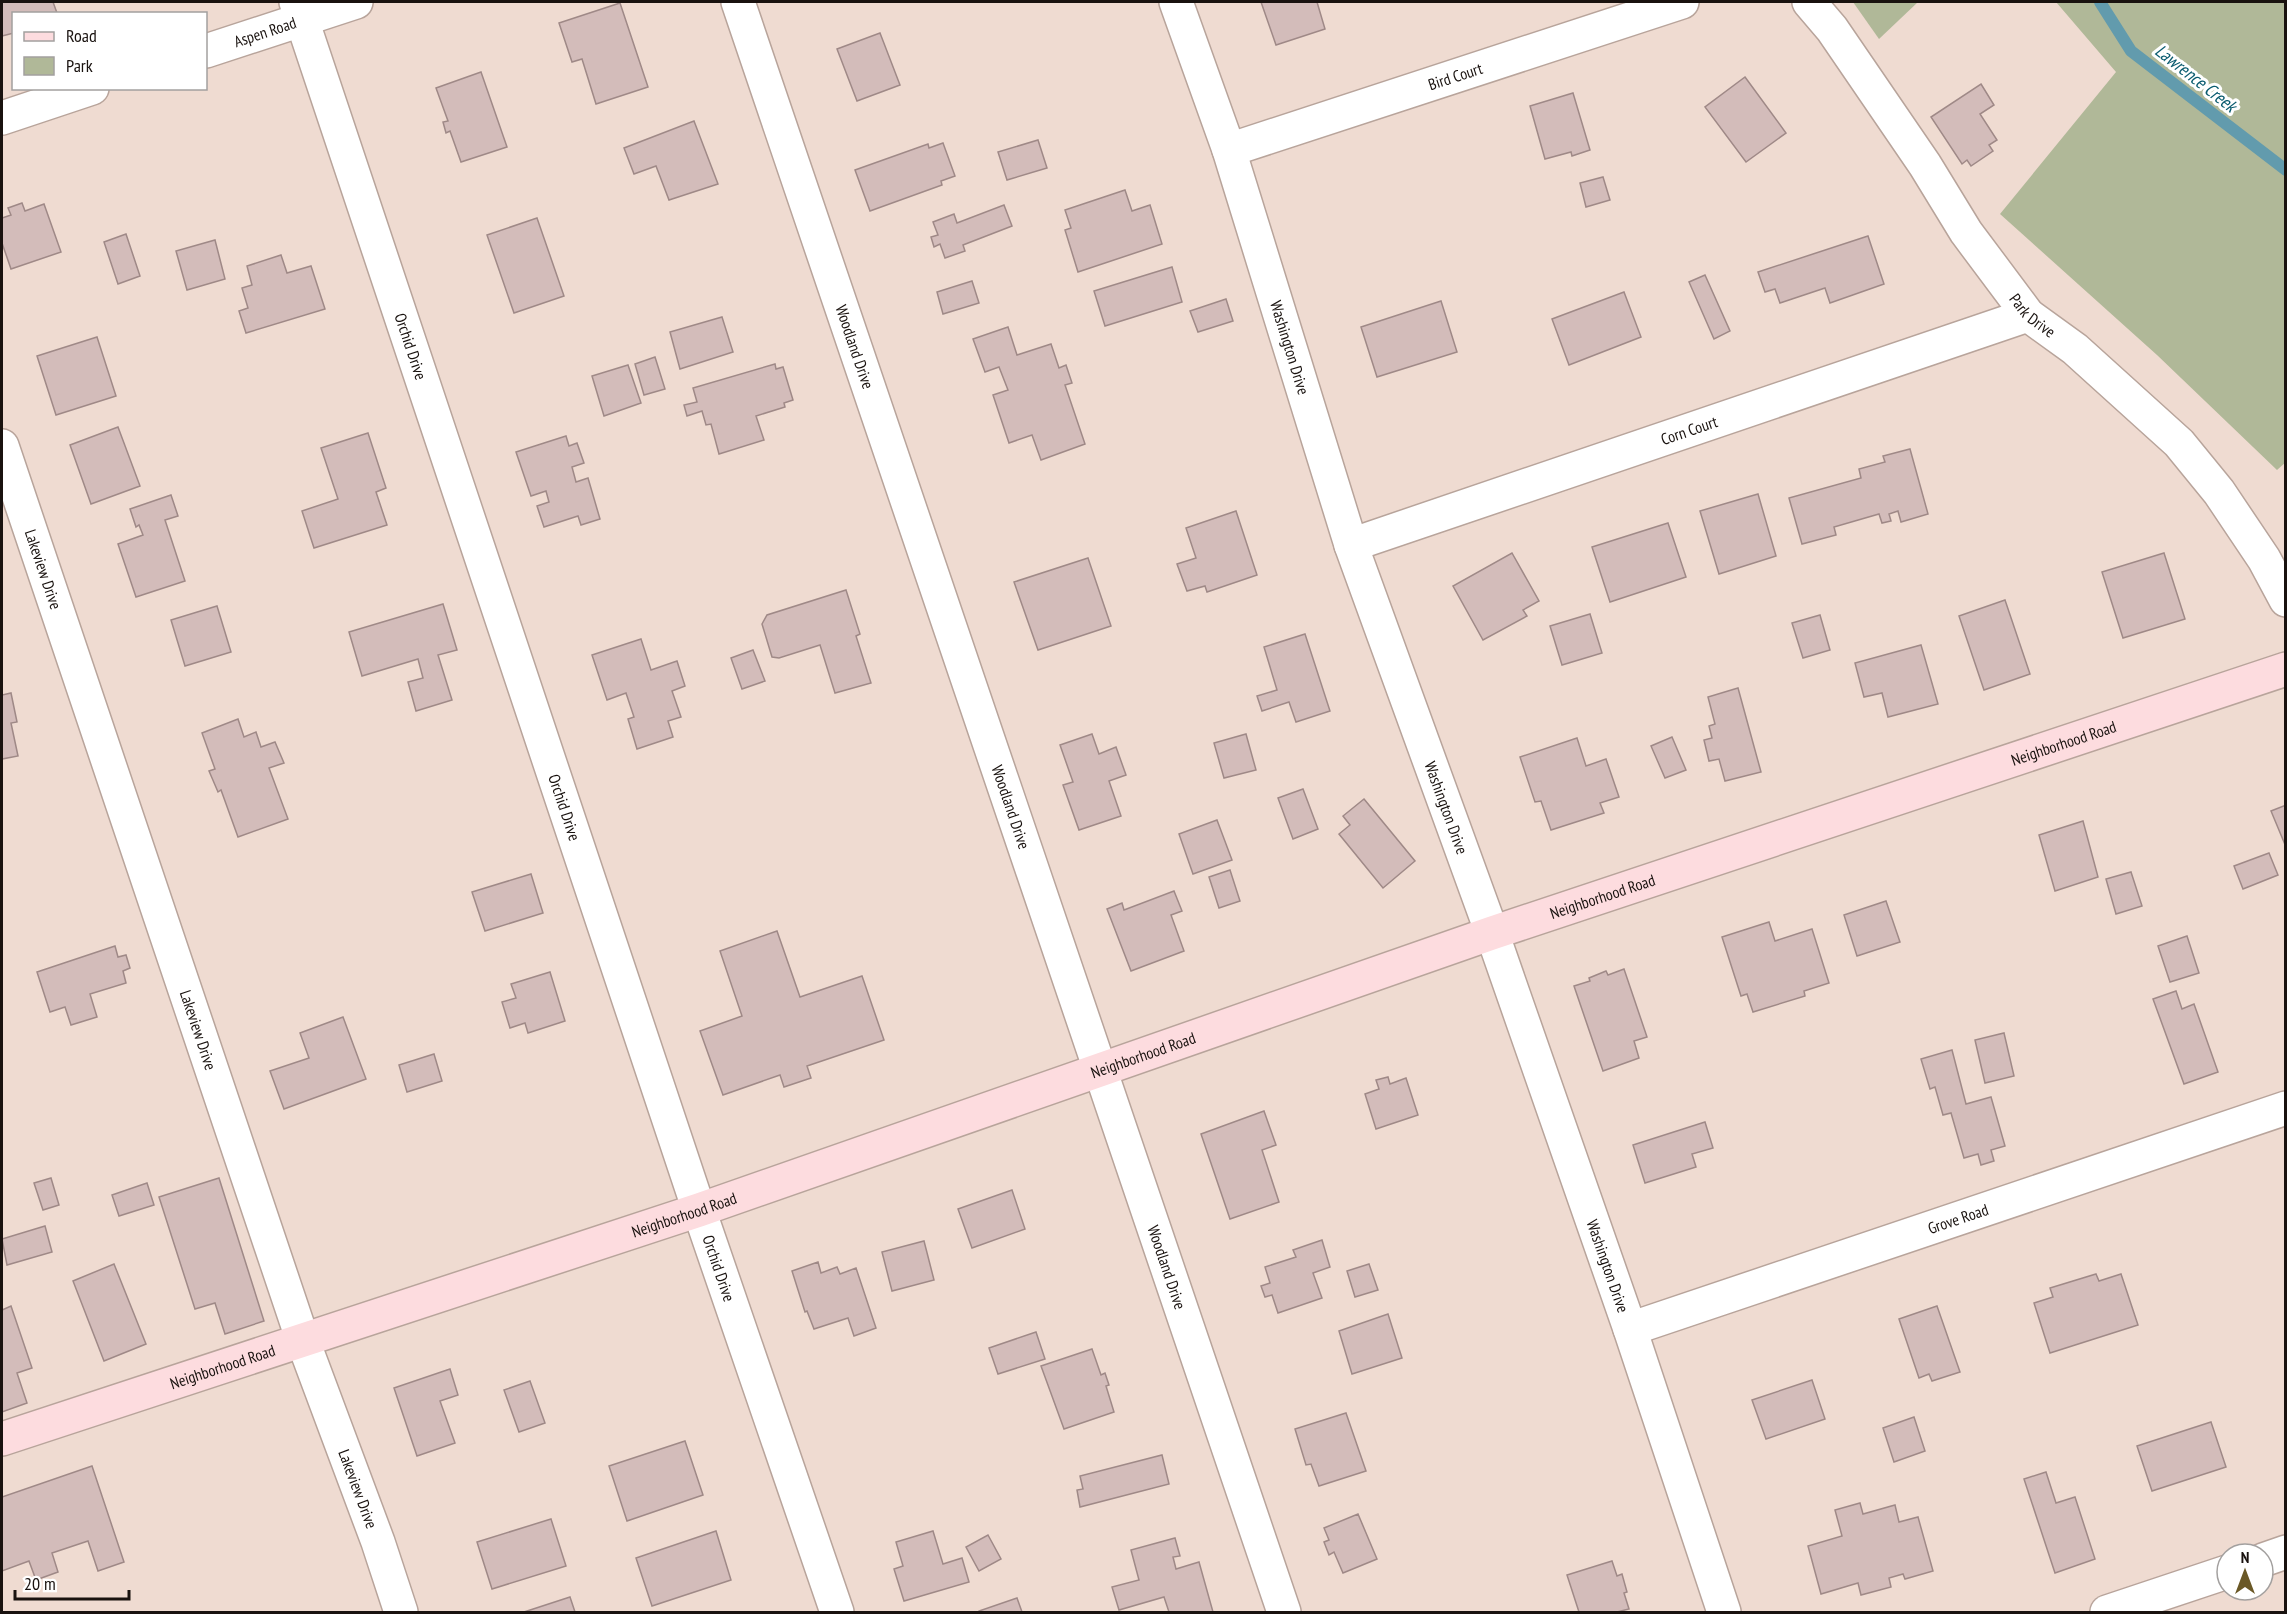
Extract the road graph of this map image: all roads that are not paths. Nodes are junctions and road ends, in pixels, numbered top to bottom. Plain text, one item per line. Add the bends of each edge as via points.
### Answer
1 (356, 2) edge
2 (738, 2) edge
3 (1176, 2) edge
4 (1682, 2) edge
5 (1809, 2) edge
6 (299, 11) edge
7 (207, 51) edge
8 (86, 90) edge
9 (2, 118) edge
10 (1229, 150) junction
11 (2028, 315) junction
12 (2, 446) edge
13 (1351, 545) junction
14 (2286, 600) edge
15 (2286, 669) edge
16 (1492, 933) junction
17 (1101, 1070) junction
18 (2286, 1108) edge
19 (699, 1210) junction
20 (1630, 1329) junction
21 (303, 1341) junction
22 (2, 1439) edge
23 (2215, 1576) edge
24 (401, 1612) edge
25 (837, 1612) edge
26 (1284, 1612) edge
27 (1724, 1612) edge
28 (2107, 1612) edge

1 - 6 street, Aspen Road
2 - 17 street, Woodland Drive
3 - 10 street, Washington Drive
4 - 10 street, Bird Court
5 - 11 street, Park Drive via 1892,116 1965,232
6 - 7 street, Aspen Road
6 - 19 street, Orchid Drive
8 - 9 street
10 - 13 street, Washington Drive
11 - 13 street, Corn Court
11 - 14 street, Park Drive via 2076,349 2179,443 2219,492
12 - 21 street, Lakeview Drive
13 - 16 street, Washington Drive
15 - 16 street, Neighborhood Road
16 - 17 street, Neighborhood Road
16 - 20 street, Washington Drive
17 - 19 street, Neighborhood Road
17 - 26 street, Woodland Drive
18 - 20 street, Grove Road
19 - 21 street, Neighborhood Road
19 - 25 street, Orchid Drive
20 - 27 street, Washington Drive
21 - 22 street, Neighborhood Road
21 - 24 street, Lakeview Drive
23 - 28 street

